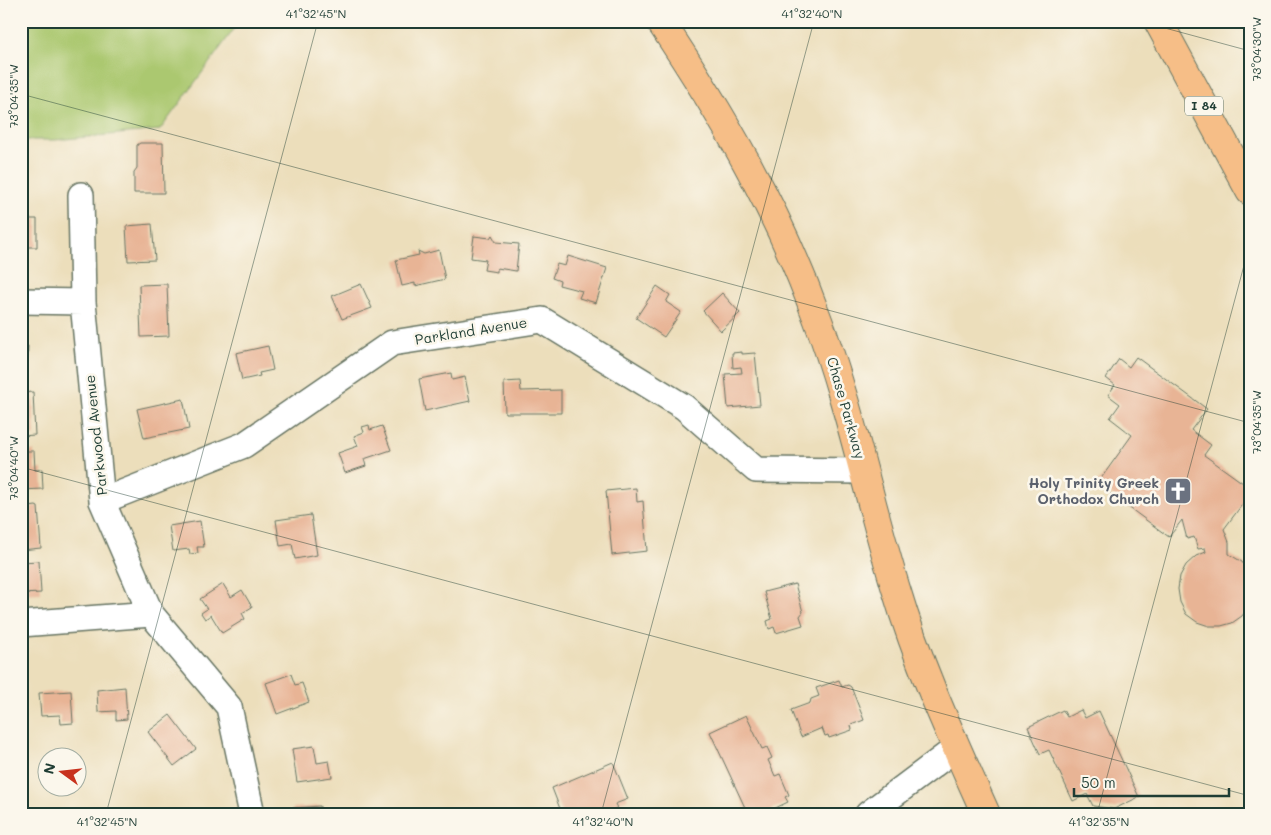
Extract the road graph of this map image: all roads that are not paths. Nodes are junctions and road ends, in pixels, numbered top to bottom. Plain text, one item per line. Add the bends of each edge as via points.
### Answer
1 (660, 21) edge
2 (1158, 21) edge
3 (1250, 191) edge
4 (81, 195) dead end
5 (21, 301) edge
6 (83, 302) junction
7 (864, 471) junction
8 (102, 500) junction
9 (151, 614) junction
10 (21, 624) edge
11 (956, 748) junction
12 (252, 814) edge
13 (868, 814) edge
14 (986, 814) edge

1 - 7 main road, Chase Parkway via 716,108 796,263 831,356
2 - 3 main road, I 84
4 - 6 street, Parkwood Avenue
5 - 6 street
6 - 8 street, Parkwood Avenue
7 - 8 street, Parkland Avenue via 756,470 684,407 542,320 392,343 244,445
7 - 11 main road, Chase Parkway via 913,643
8 - 9 street, Parkwood Avenue
9 - 10 street
9 - 12 street, Parkwood Avenue via 229,707
11 - 13 street
11 - 14 main road, Chase Parkway

